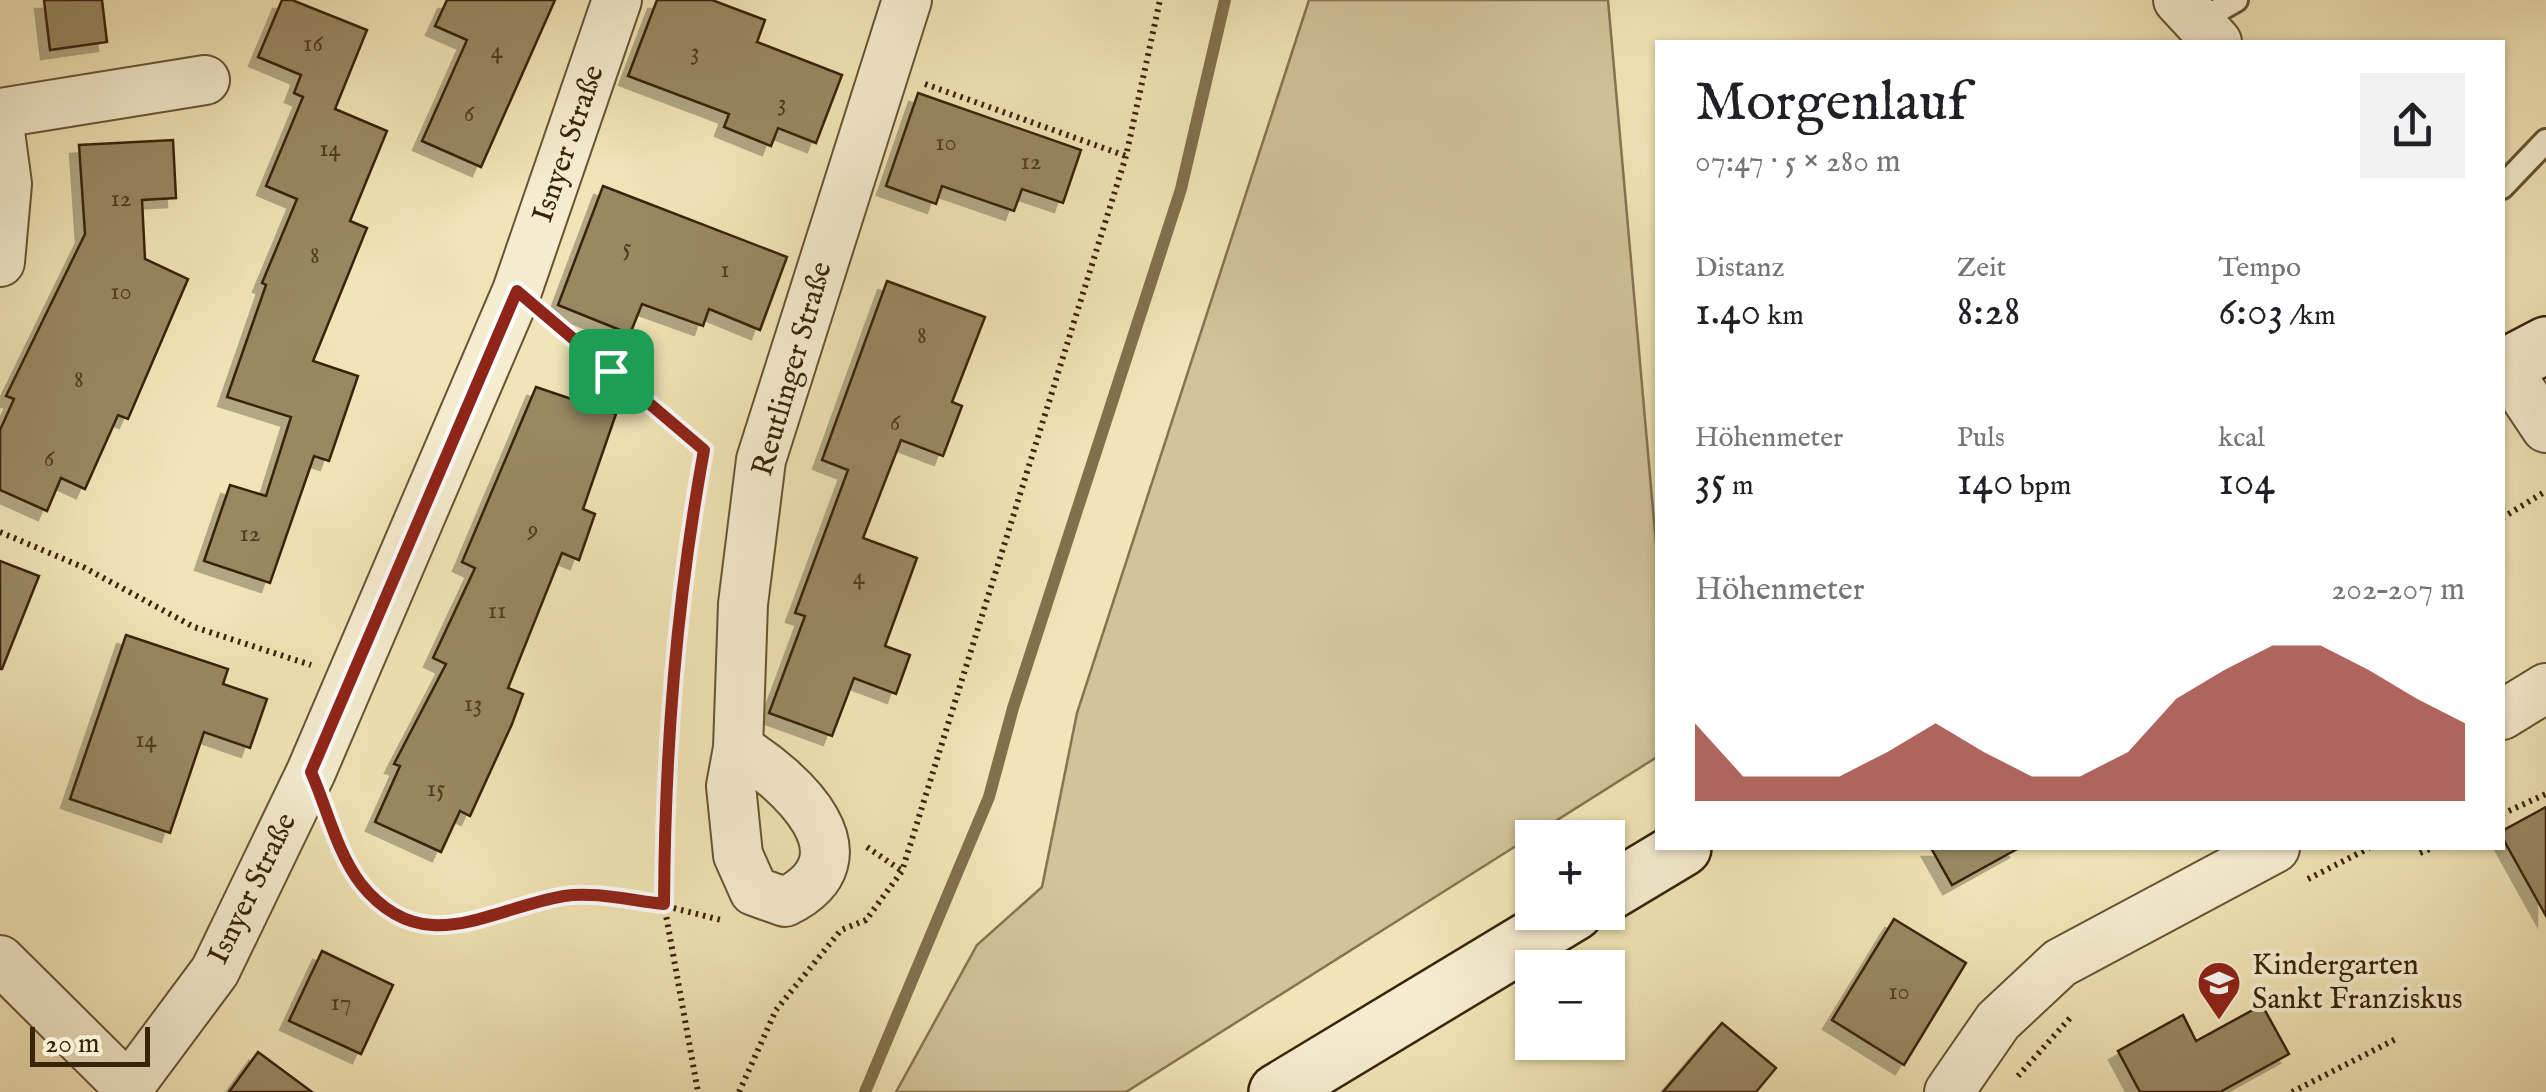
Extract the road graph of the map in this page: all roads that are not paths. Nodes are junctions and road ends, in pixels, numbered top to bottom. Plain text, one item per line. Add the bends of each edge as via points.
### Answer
1 (616, 0) edge
2 (907, 0) edge
3 (205, 80) dead end
4 (0, 113) edge
5 (0, 132) edge
6 (2546, 142) edge
7 (2505, 184) edge
8 (0, 262) edge
9 (2514, 360) edge
10 (2546, 428) edge
11 (2546, 688) edge
12 (2505, 712) edge
13 (738, 748) dead end
14 (1681, 850) edge
15 (2288, 865) edge
16 (1625, 883) edge
17 (1546, 930) edge
18 (0, 960) edge
19 (127, 1090) edge
20 (1277, 1092) edge
21 (1949, 1092) edge

1 - 19 street, Isnyer Straße via 517,291 311,772 215,971
2 - 13 street, Reutlinger Straße via 762,460 744,604
3 - 4 street
5 - 8 street via 7,184
6 - 7 lane
9 - 10 street
11 - 12 street
14 - 16 main road
15 - 21 street via 2060,963 1998,1021
17 - 20 main road
18 - 19 street

